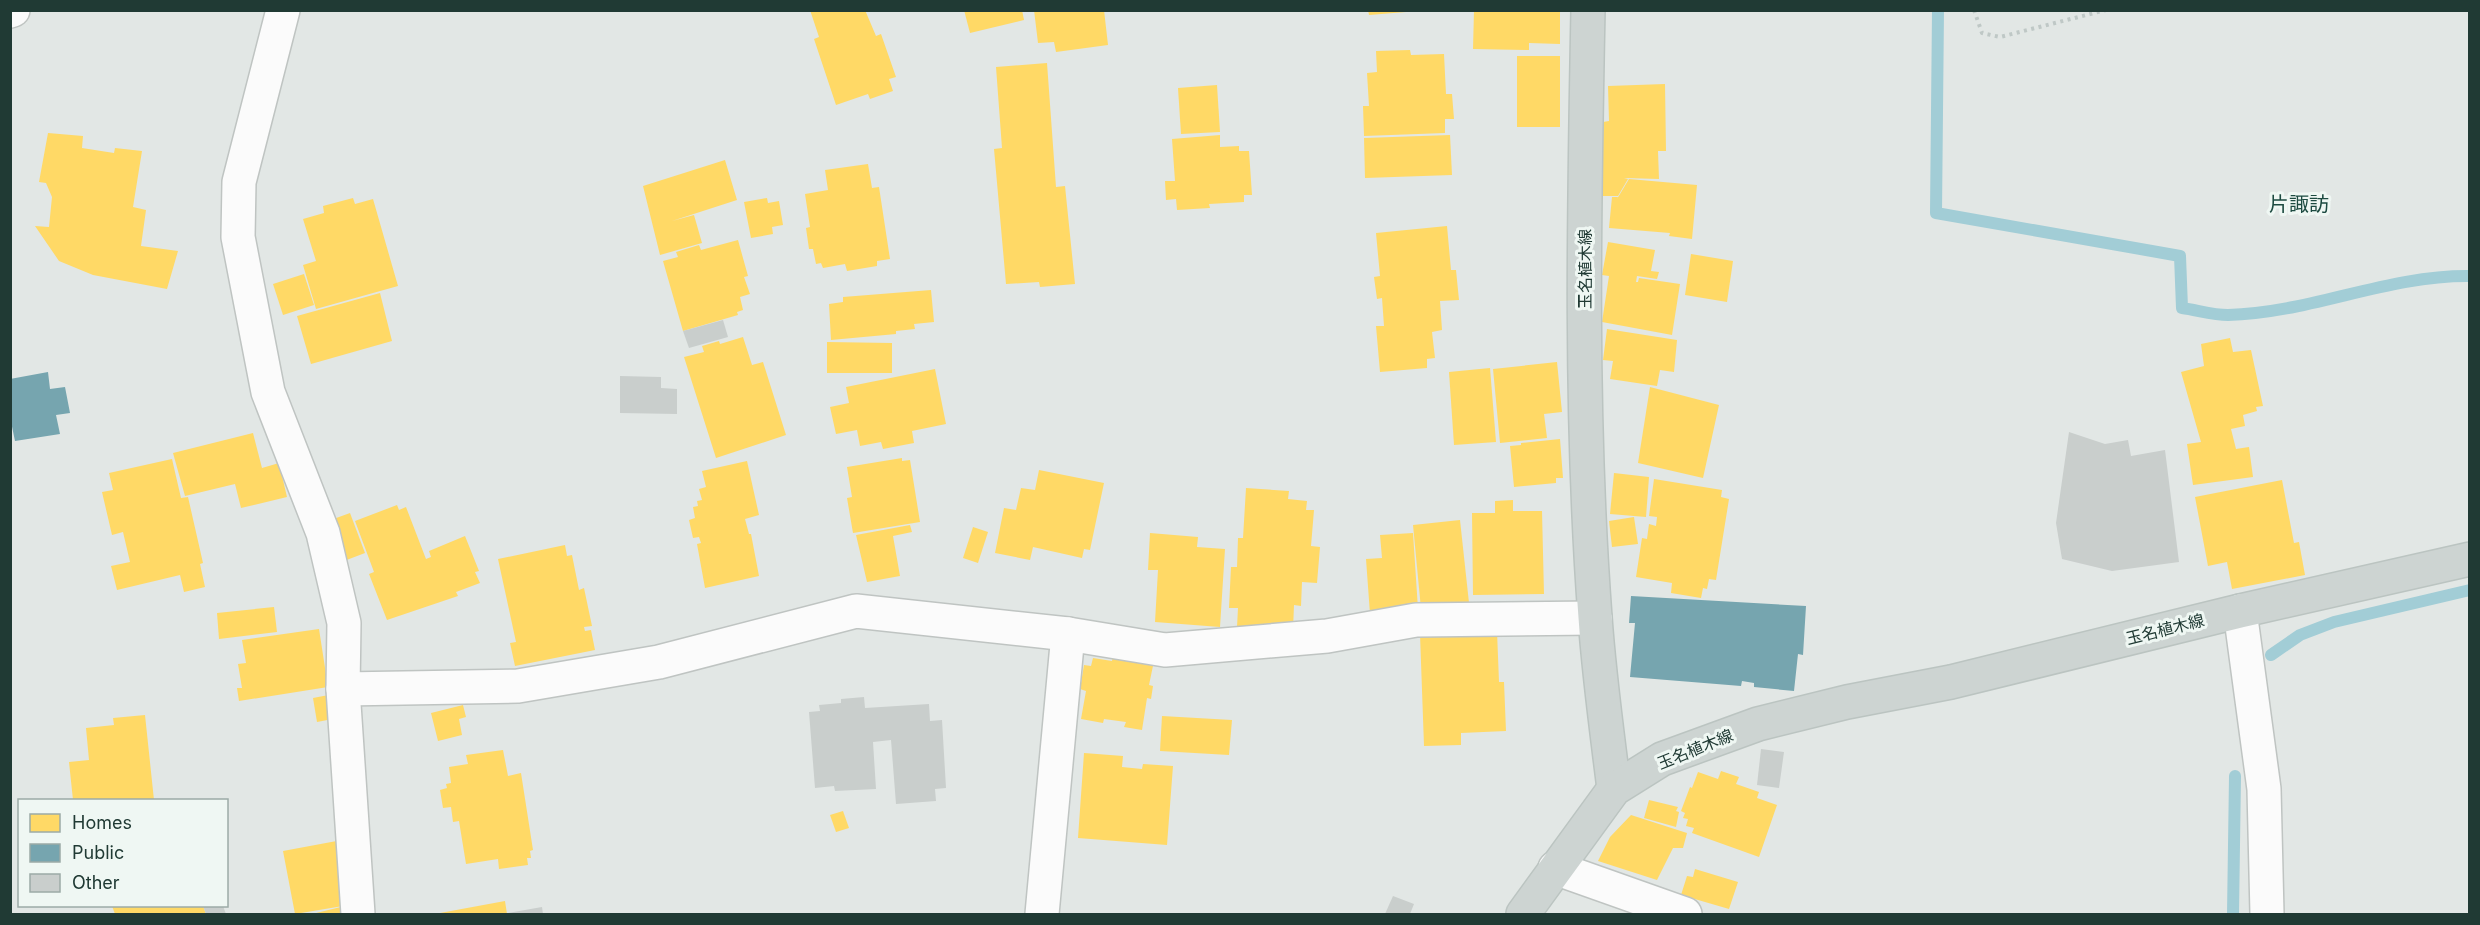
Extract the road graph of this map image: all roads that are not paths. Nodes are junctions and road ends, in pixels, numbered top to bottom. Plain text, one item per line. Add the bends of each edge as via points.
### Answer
1 (283, 10) edge
2 (1588, 10) edge
3 (2469, 559) edge
4 (2240, 611) junction
5 (1595, 618) junction
6 (1068, 634) junction
7 (343, 689) junction
8 (1614, 789) junction
9 (1555, 868) junction
10 (358, 915) edge
11 (1042, 915) edge
12 (1523, 915) edge
13 (1685, 915) edge
14 (2266, 915) edge

1 - 7 street via 239,182 238,237 268,392 323,533 344,623
2 - 5 main road, 玉名植木線 via 1587,418
3 - 4 main road, 玉名植木線
4 - 8 main road, 玉名植木線 via 1951,682 1758,724 1662,759
4 - 14 street via 2264,789
5 - 6 street via 1416,620 1327,636 1166,650
5 - 8 main road, 玉名植木線
6 - 7 street via 856,611 659,662 518,686
6 - 11 street
7 - 10 street
8 - 9 main road
9 - 12 main road
9 - 13 street

